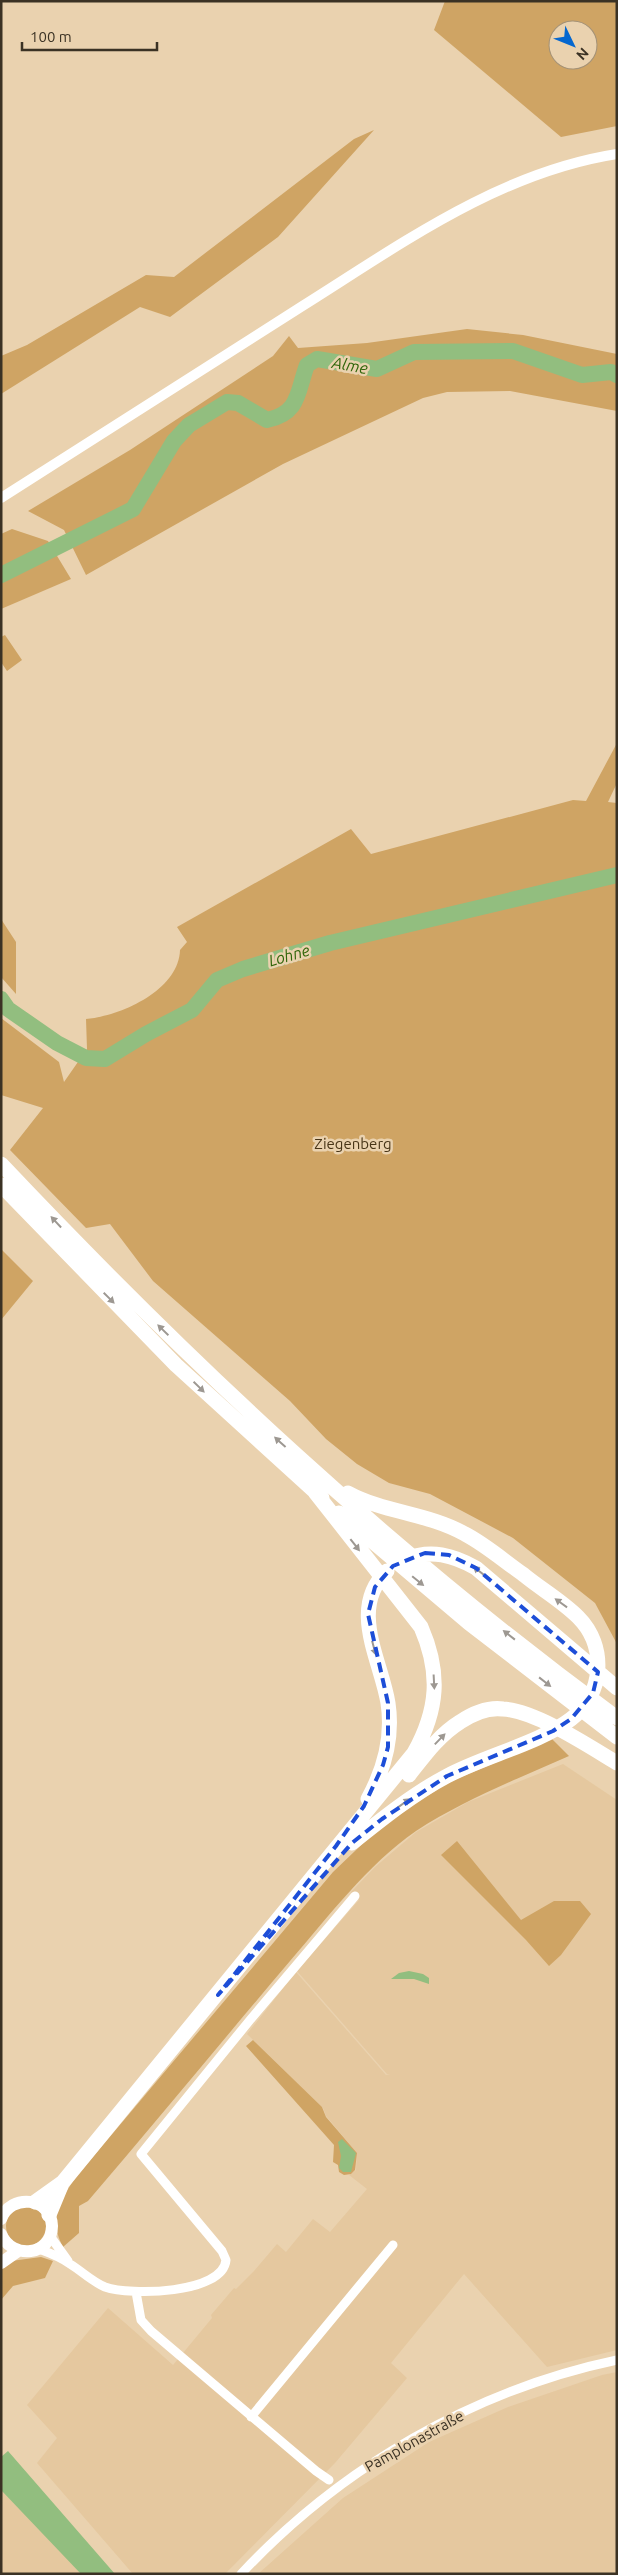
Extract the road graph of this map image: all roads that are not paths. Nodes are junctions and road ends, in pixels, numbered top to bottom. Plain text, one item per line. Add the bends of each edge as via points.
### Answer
1 (617, 154) edge
2 (1, 498) edge
3 (1, 1164) edge
4 (1, 1185) edge
5 (84, 1262) junction
6 (316, 1474) junction
7 (315, 1492) junction
8 (617, 1688) edge
9 (617, 1718) edge
10 (617, 1737) edge
11 (617, 1763) edge
12 (352, 1843) junction
13 (336, 1846) junction
14 (355, 1896) dead end
15 (218, 1995) junction
16 (63, 2182) junction
17 (35, 2202) junction
18 (49, 2215) junction
19 (1, 2219) edge
20 (50, 2236) junction
21 (2, 2240) edge
22 (393, 2245) dead end
23 (39, 2249) junction
24 (18, 2251) junction
25 (1, 2263) edge
26 (70, 2263) junction
27 (136, 2292) junction
28 (617, 2360) edge
29 (251, 2417) junction
30 (330, 2480) dead end
31 (241, 2574) edge

1 - 2 street via 586,158 512,183 427,228
5 -> 3 highway
4 - 5 highway
6 -> 5 highway
5 -> 7 highway via 176,1365
9 -> 6 highway via 480,1613
12 -> 6 highway via 416,1794 447,1776 571,1720 593,1693 599,1666 593,1638 569,1608 467,1535 444,1523 369,1504
7 -> 10 highway via 469,1623
7 -> 13 highway via 420,1627 430,1648 434,1669 434,1698 425,1733 414,1753
8 -> 13 highway via 476,1568 449,1555 425,1553 393,1566 375,1587 368,1614 388,1704 388,1747 373,1790
12 -> 11 highway via 441,1738 475,1714 501,1708 517,1710
12 - 15 highway via 270,1941
13 - 15 highway
14 - 27 street via 141,2154 222,2251 226,2265 210,2281
15 - 16 highway
16 - 17 highway
16 - 18 highway
17 - 18 main road
17 - 19 main road via 12,2204
18 - 20 main road via 52,2225
20 - 23 main road
20 - 26 street
21 - 24 main road
22 - 29 street
23 - 24 main road
23 - 26 street
24 - 25 main road
26 - 27 street via 93,2282
27 - 29 street via 141,2320 151,2331
28 - 31 street, Pamplonastraße via 550,2377 503,2395 409,2440 335,2488 281,2534
29 - 30 street

